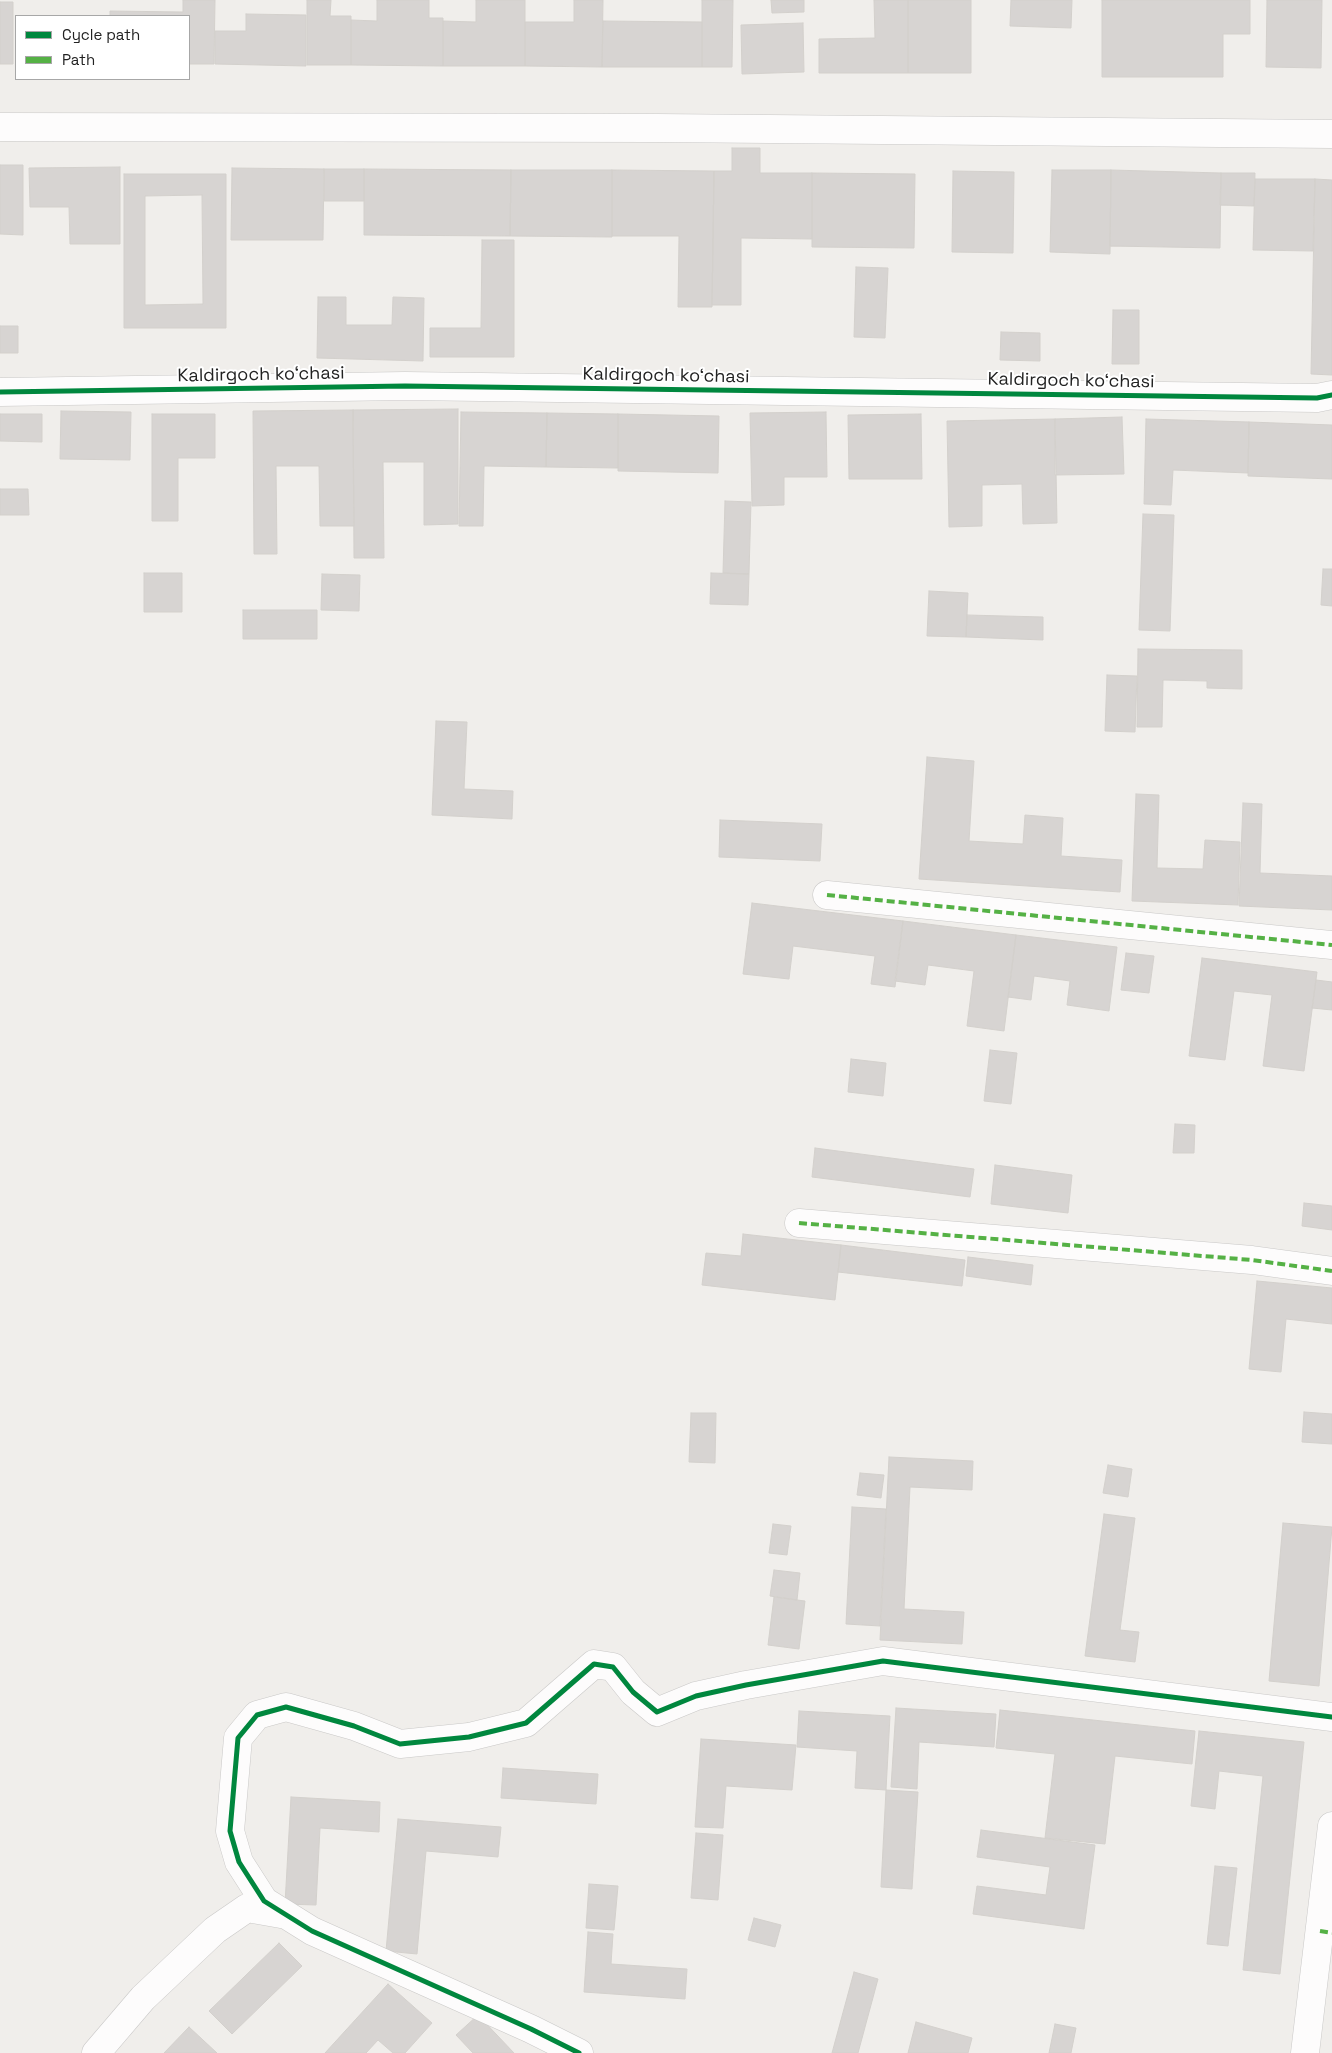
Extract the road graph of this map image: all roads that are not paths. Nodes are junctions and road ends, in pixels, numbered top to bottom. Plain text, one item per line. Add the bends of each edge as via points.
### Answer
1 (0, 127) edge
2 (1332, 134) edge
3 (0, 392) edge
4 (1332, 395) edge
5 (827, 895) dead end
6 (1332, 945) edge
7 (799, 1223) dead end
8 (1332, 1271) edge
9 (1332, 1717) edge
10 (1332, 1826) edge
11 (285, 1914) junction
12 (1326, 1932) edge
13 (96, 2053) edge
14 (579, 2053) edge
15 (1305, 2053) edge

1 - 2 street via 667,128
3 - 4 street, Kaldirgoch koʻchasi via 405,386 1318,398
5 - 6 street
7 - 8 street via 1252,1260
9 - 11 street via 883,1661 696,1696 658,1712 633,1692 613,1667 594,1664 526,1723 468,1737 400,1744 354,1726 286,1707 257,1714 238,1738 230,1831 239,1862 264,1901
10 - 12 street
11 - 13 street via 247,1908 215,1930 143,1998
11 - 14 street via 312,1931
12 - 15 street

